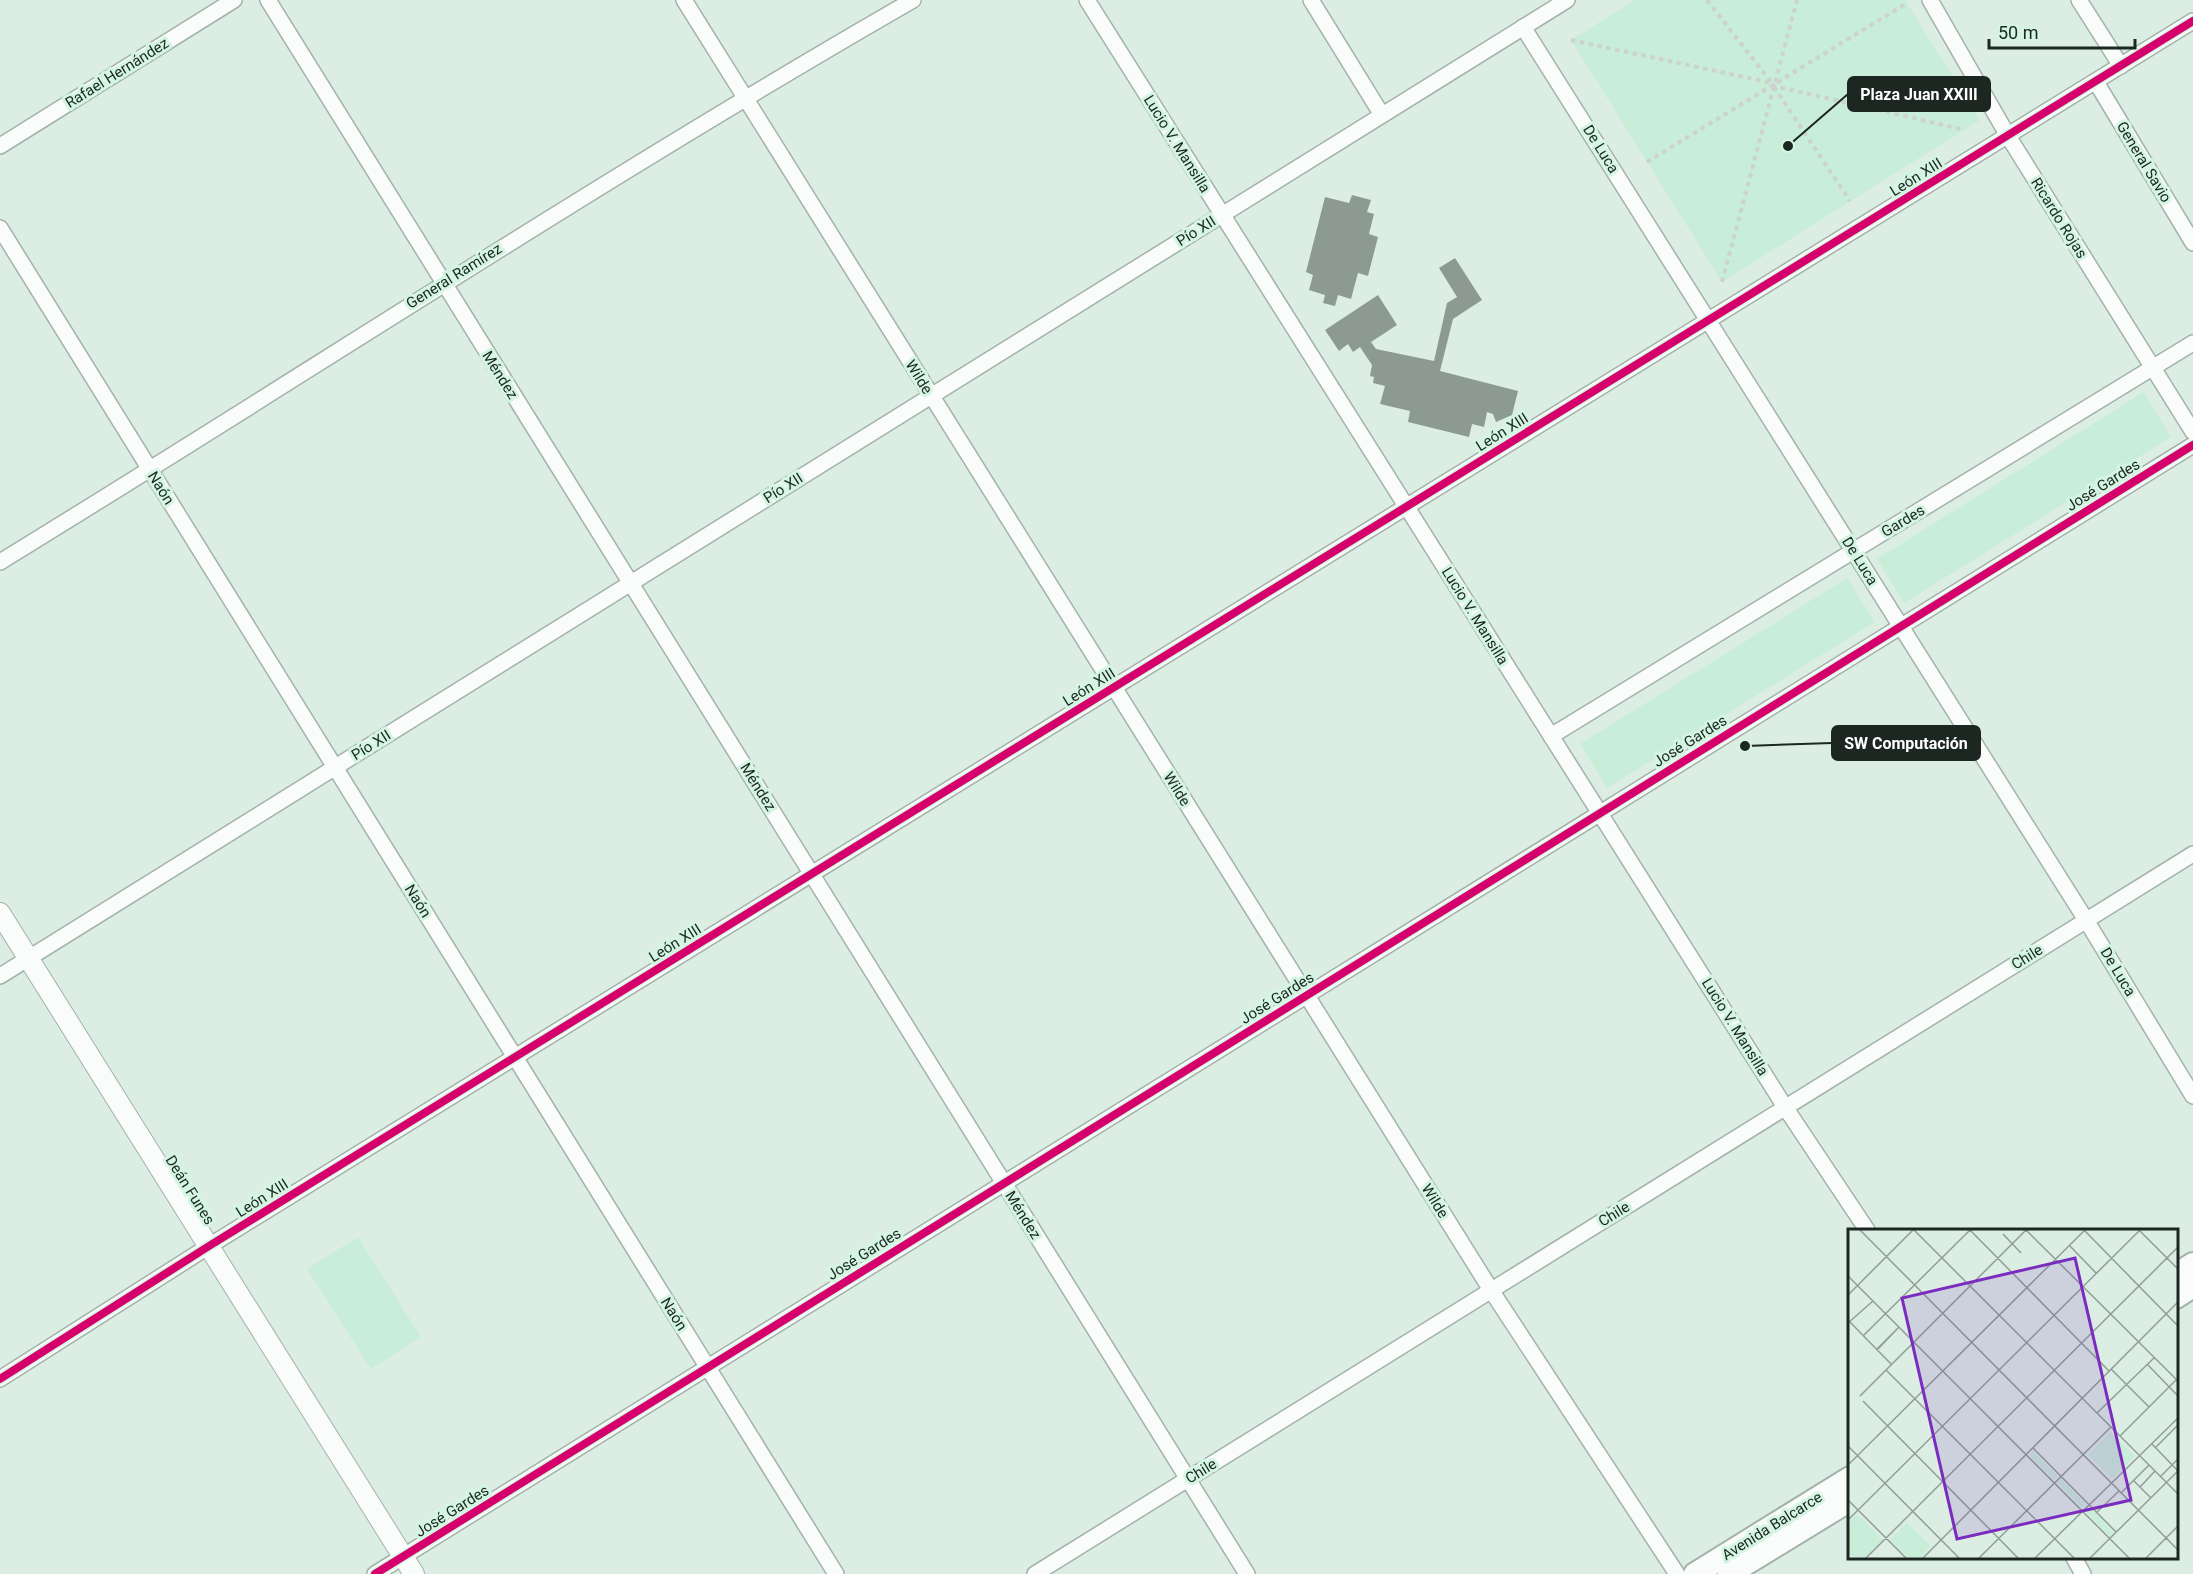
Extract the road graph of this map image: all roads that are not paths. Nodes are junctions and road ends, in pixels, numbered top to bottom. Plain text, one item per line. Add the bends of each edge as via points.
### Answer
1 (234, 0) edge
2 (268, 0) edge
3 (684, 0) edge
4 (913, 0) edge
5 (1087, 0) edge
6 (1311, 0) edge
7 (1567, 0) edge
8 (1930, 0) edge
9 (2079, 0) edge
10 (2193, 21) edge
11 (1523, 27) junction
12 (2121, 66) junction
13 (2096, 82) junction
14 (745, 97) junction
15 (1382, 115) junction
16 (2008, 136) junction
17 (0, 146) edge
18 (1222, 215) junction
19 (0, 228) edge
20 (2193, 243) edge
21 (442, 283) junction
22 (1708, 321) junction
23 (2193, 343) edge
24 (2153, 368) junction
25 (931, 396) junction
26 (2193, 432) edge
27 (2193, 445) edge
28 (150, 470) junction
29 (1406, 507) junction
30 (1853, 551) junction
31 (0, 562) edge
32 (631, 583) junction
33 (1901, 626) junction
34 (1114, 688) junction
35 (1551, 736) junction
36 (334, 767) junction
37 (1600, 813) junction
38 (2193, 854) edge
39 (812, 874) junction
40 (0, 913) edge
41 (2086, 920) junction
42 (28, 958) junction
43 (0, 975) edge
44 (1306, 995) junction
45 (515, 1058) junction
46 (2193, 1096) edge
47 (1785, 1107) junction
48 (1004, 1184) junction
49 (1866, 1229) edge
50 (209, 1246) junction
51 (2193, 1264) edge
52 (2178, 1274) edge
53 (2193, 1286) edge
54 (1491, 1290) junction
55 (2178, 1296) edge
56 (707, 1368) junction
57 (0, 1379) edge
58 (1187, 1479) junction
59 (1848, 1479) edge
60 (1848, 1501) edge
61 (403, 1557) junction
62 (2074, 1559) edge
63 (375, 1574) edge
64 (414, 1574) edge
65 (836, 1574) edge
66 (1035, 1574) edge
67 (1247, 1574) edge
68 (1677, 1574) edge
69 (1695, 1574) edge
70 (1730, 1574) edge
71 (2084, 1574) edge

1 - 17 street, Rafael Hernández
2 - 21 street, Méndez
3 - 14 street, Wilde
4 - 14 street, General Ramírez
5 - 18 street, Lucio V. Mansilla
6 - 15 street
7 - 11 street, Pío XII
8 - 16 street, Ricardo Rojas
9 - 12 street
10 - 12 street, León XIII
11 - 15 street, Pío XII
11 - 22 street, De Luca
12 - 13 street, León XIII
13 - 16 street, León XIII
13 - 20 street, General Savio
14 - 21 street, General Ramírez
14 - 25 street, Wilde
15 - 18 street, Pío XII
16 - 22 street, León XIII
16 - 24 street, Ricardo Rojas
18 - 25 street, Pío XII
18 - 29 street, Lucio V. Mansilla
19 - 28 street, Naón
21 - 28 street, General Ramírez
21 - 32 street, Méndez
22 - 29 street, León XIII
22 - 30 street, De Luca
23 - 24 street, Gardes
24 - 26 street, Ricardo Rojas
24 - 30 street, Gardes
25 - 32 street, Pío XII
25 - 34 street, Wilde
27 - 33 street, José Gardes
28 - 31 street, General Ramírez
28 - 36 street, Naón
29 - 34 street, León XIII
29 - 35 street, Lucio V. Mansilla
30 - 33 street, De Luca
30 - 35 street, Gardes
32 - 36 street, Pío XII
32 - 39 street, Méndez
33 - 37 street, José Gardes
33 - 41 street, De Luca
34 - 39 street, León XIII
34 - 44 street, Wilde
35 - 37 street, Lucio V. Mansilla
36 - 42 street, Pío XII
36 - 45 street, Naón
37 - 44 street, José Gardes
37 - 47 street, Lucio V. Mansilla
38 - 41 street, Chile
39 - 45 street, León XIII
39 - 48 street, Méndez
40 - 42 street, Deán Funes
41 - 46 street, De Luca
41 - 47 street, Chile
42 - 43 street, Pío XII
42 - 50 street, Deán Funes
44 - 48 street, José Gardes
44 - 54 street, Wilde
45 - 50 street, León XIII
45 - 56 street, Naón
47 - 49 street, Lucio V. Mansilla
47 - 54 street, Chile
48 - 56 street, José Gardes
48 - 58 street, Méndez
50 - 57 street, León XIII
50 - 61 street, Deán Funes
51 - 52 main road
53 - 55 main road
54 - 58 street, Chile
54 - 68 street, Wilde
56 - 61 street, José Gardes
56 - 65 street, Naón
58 - 66 street, Chile
58 - 67 street, Méndez
59 - 69 main road, Avenida Balcarce
60 - 70 main road, Avenida Balcarce
61 - 63 street, José Gardes
61 - 64 street, Deán Funes
62 - 71 street

